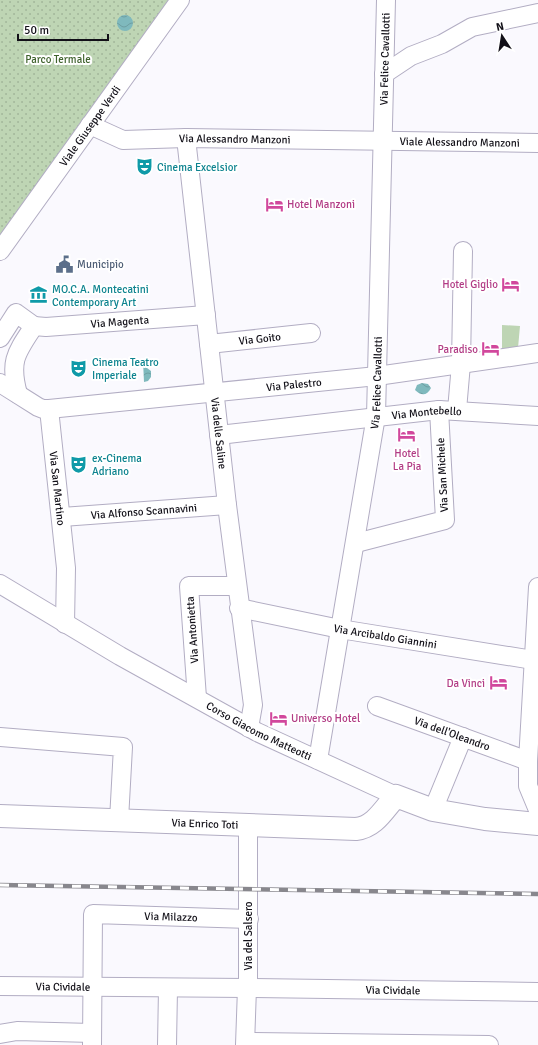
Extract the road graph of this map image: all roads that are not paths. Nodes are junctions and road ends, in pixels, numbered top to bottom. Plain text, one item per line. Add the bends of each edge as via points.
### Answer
1 (180, 0) edge
2 (386, 0) edge
3 (538, 13) edge
4 (384, 74) junction
5 (90, 125) junction
6 (186, 138) junction
7 (382, 140) junction
8 (538, 144) edge
9 (0, 251) edge
10 (463, 251) dead end
11 (206, 315) junction
12 (34, 326) junction
13 (311, 333) dead end
14 (0, 338) edge
15 (209, 344) junction
16 (538, 353) edge
17 (461, 364) junction
18 (377, 376) junction
19 (0, 383) edge
20 (215, 392) junction
21 (18, 394) junction
22 (49, 409) junction
23 (439, 410) junction
24 (457, 410) junction
25 (376, 416) junction
26 (538, 416) edge
27 (219, 435) junction
28 (227, 505) junction
29 (62, 517) junction
30 (356, 543) junction
31 (0, 584) edge
32 (237, 586) junction
33 (538, 587) edge
34 (239, 608) junction
35 (65, 624) junction
36 (340, 629) junction
37 (535, 649) edge
38 (197, 698) junction
39 (377, 706) dead end
40 (249, 728) junction
41 (0, 737) edge
42 (463, 737) junction
43 (531, 755) edge
44 (318, 760) junction
45 (396, 796) junction
46 (434, 810) junction
47 (538, 810) edge
48 (0, 816) edge
49 (119, 820) junction
50 (538, 824) edge
51 (248, 825) junction
52 (249, 919) junction
53 (0, 986) edge
54 (93, 988) junction
55 (247, 988) junction
56 (168, 989) junction
57 (538, 992) edge
58 (0, 1034) edge
59 (92, 1039) edge
60 (246, 1043) edge
61 (167, 1045) edge
62 (489, 1045) edge

1 - 5 street, Viale Giuseppe Verdi
2 - 4 street, Via Felice Cavallotti
3 - 4 street via 472,27 442,44 411,56
4 - 7 street, Via Felice Cavallotti
5 - 6 street, Via Alessandro Manzoni via 123,140
5 - 9 street, Viale Giuseppe Verdi
6 - 7 street, Via Alessandro Manzoni
6 - 11 street, Via delle Saline
7 - 8 street, Viale Alessandro Manzoni
7 - 18 street, Via Felice Cavallotti
10 - 17 street
11 - 12 street, Via Magenta
11 - 15 street, Via delle Saline
12 - 14 street via 16,314
12 - 21 street via 16,354 14,369
13 - 15 street, Via Goito
15 - 20 street, Via delle Saline
16 - 17 street, Via Palestro
17 - 18 street, Via Palestro
17 - 24 street
18 - 20 street, Via Palestro
18 - 25 street, Via Felice Cavallotti
19 - 21 street
20 - 22 street, Via Palestro
20 - 27 street, Via delle Saline
21 - 22 street via 43,409
22 - 29 street, Via San Martino
23 - 24 street, Via Montebello
23 - 25 street, Via Montebello
23 - 30 street, Via San Michele via 445,520
24 - 26 street, Via Montebello
25 - 27 street, Via Montebello
25 - 30 street, Via Felice Cavallotti
27 - 28 street, Via delle Saline
28 - 29 street, Via Alfonso Scannavini
28 - 32 street, Via delle Saline
29 - 35 street, Via San Martino via 66,568
30 - 36 street, Via Felice Cavallotti
31 - 35 street, Corso Giacomo Matteotti
32 - 34 street, Via delle Saline
32 - 38 street, Via Antonietta via 189,586
33 - 37 street
34 - 36 street, Via Arcibaldo Giannini
34 - 40 street, Via delle Saline via 253,705
35 - 38 street, Corso Giacomo Matteotti
36 - 37 street, Via Arcibaldo Giannini
36 - 44 street, Via Felice Cavallotti
37 - 43 street
38 - 40 street, Corso Giacomo Matteotti
39 - 42 street, Via dell'Oleandro
40 - 44 street, Corso Giacomo Matteotti
41 - 49 street via 123,747
42 - 43 street, Via dell'Oleandro
42 - 46 street
43 - 47 street via 528,786
44 - 45 street, Corso Giacomo Matteotti
45 - 46 main road, Corso Giacomo Matteotti
45 - 51 main road, Via Enrico Toti via 372,824 365,828
46 - 50 main road, Corso Giacomo Matteotti via 485,819
48 - 49 main road, Via Enrico Toti
49 - 51 main road, Via Enrico Toti
51 - 52 street, Via del Salsero
52 - 54 street, Via Milazzo via 94,914
52 - 55 street, Via del Salsero
53 - 54 street, Via Cividale
54 - 56 street, Via Cividale
54 - 59 street
55 - 56 street, Via Cividale
55 - 57 street, Via Cividale
55 - 60 street, Via del Salsero
56 - 61 street
58 - 59 street via 17,1031
60 - 62 street

